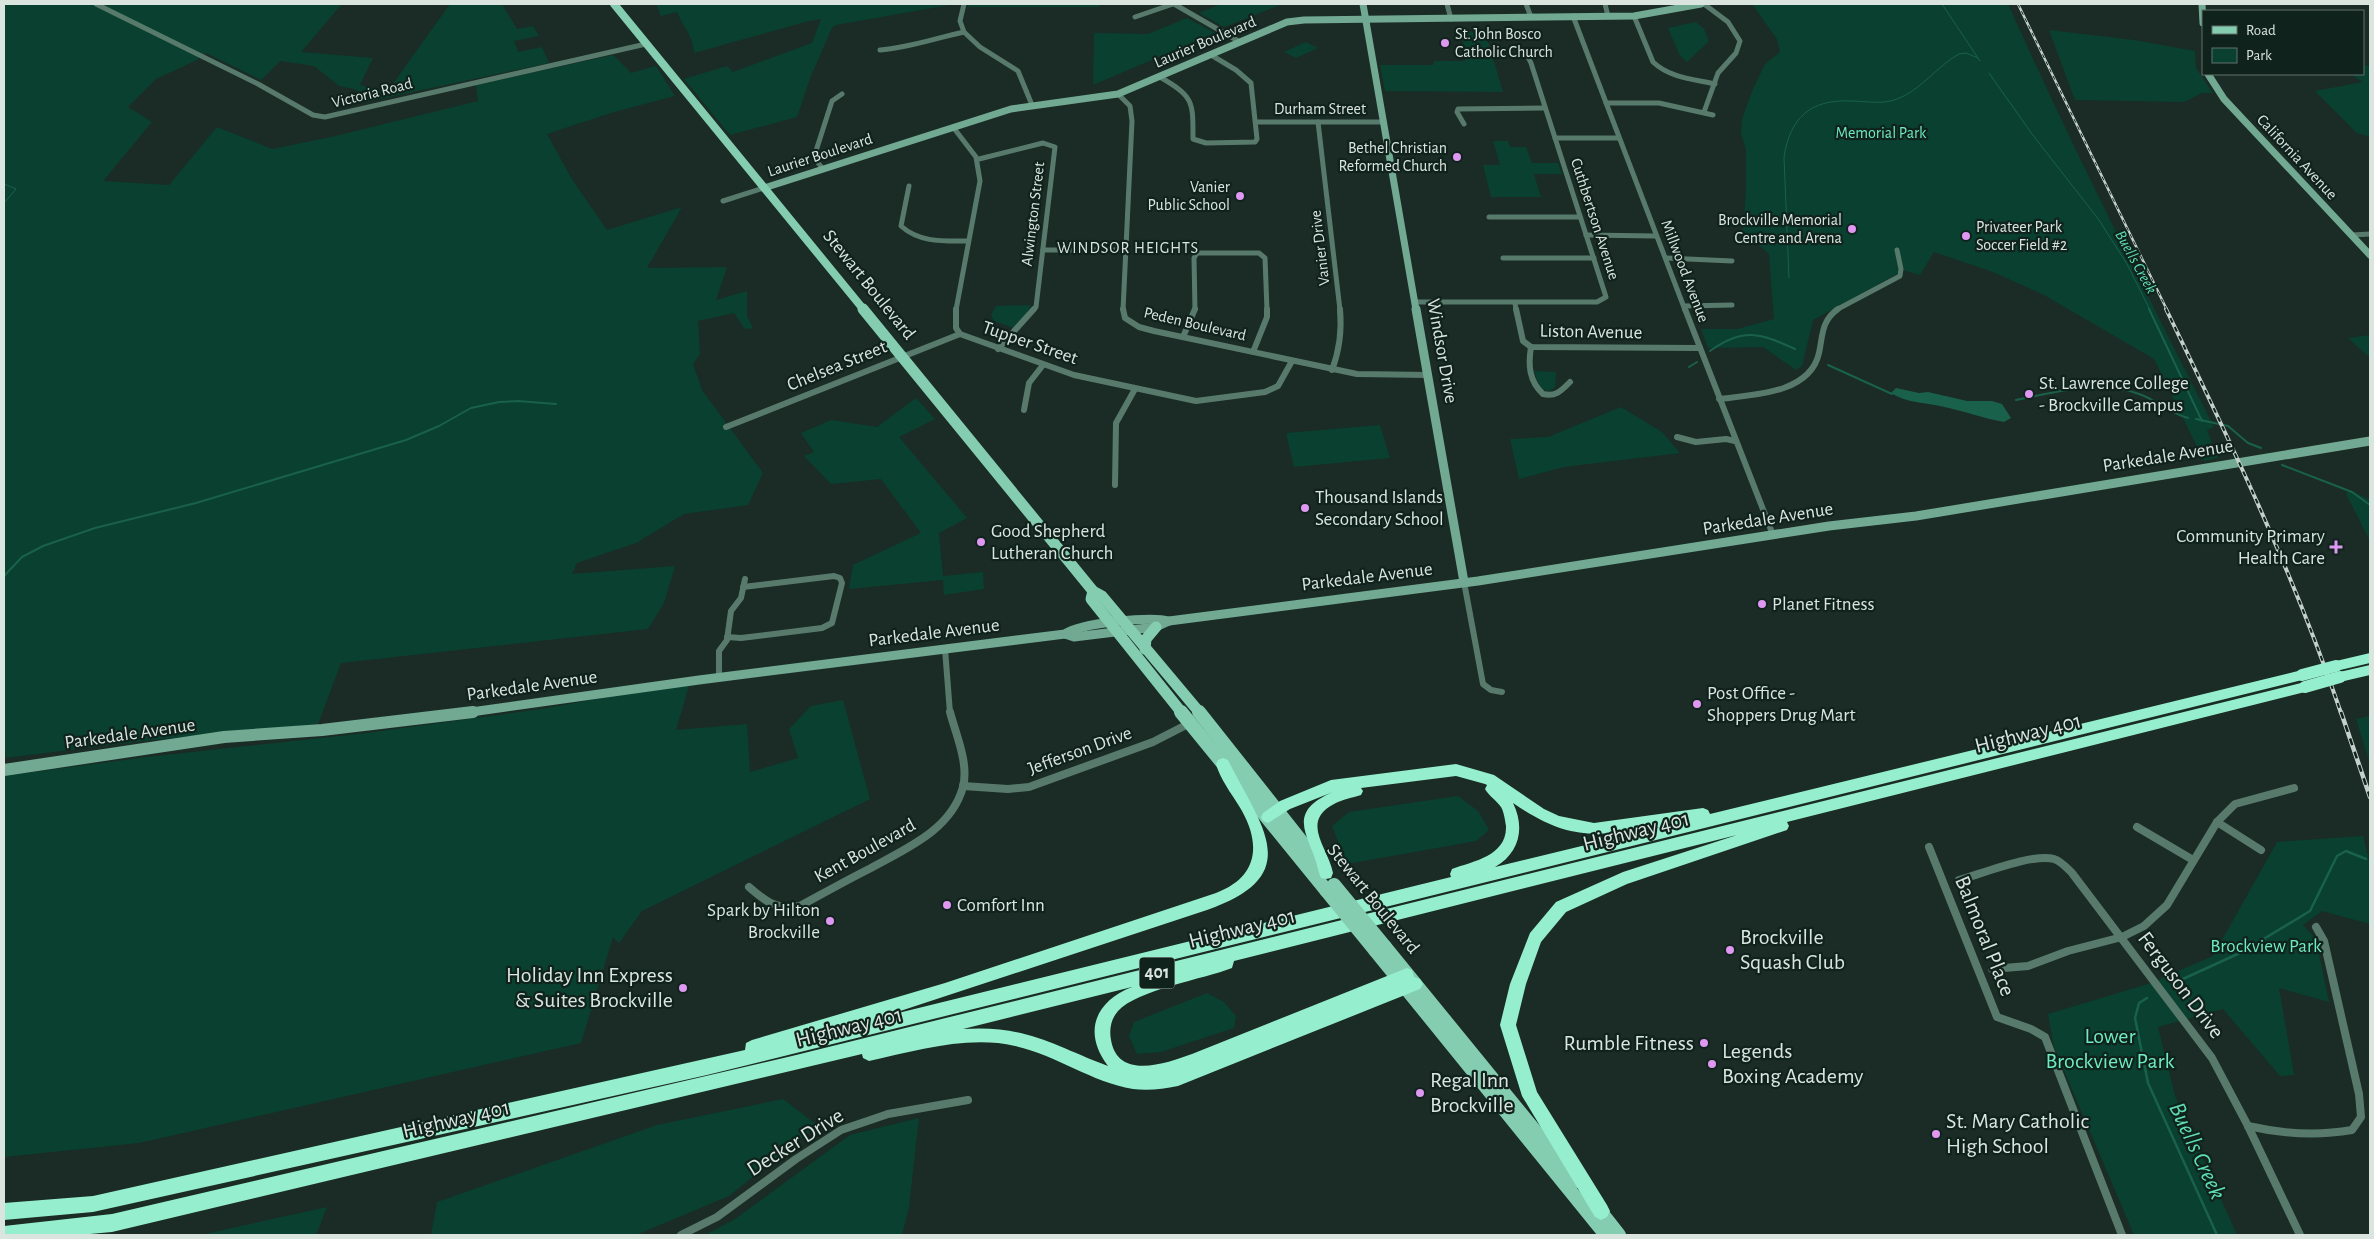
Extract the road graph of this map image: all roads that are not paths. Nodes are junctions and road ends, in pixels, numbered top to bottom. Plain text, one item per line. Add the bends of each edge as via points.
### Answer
1 (96, 4) edge
2 (614, 4) edge
3 (964, 4) edge
4 (1174, 4) edge
5 (1363, 4) edge
6 (1447, 4) edge
7 (1526, 4) edge
8 (1605, 4) edge
9 (1702, 4) edge
10 (1531, 16) junction
11 (1573, 16) junction
12 (1608, 16) junction
13 (1634, 16) junction
14 (1135, 17) dead end
15 (1451, 18) junction
16 (1366, 20) junction
17 (964, 32) junction
18 (1240, 42) junction
19 (646, 44) junction
20 (880, 50) dead end
21 (1525, 51) dead end
22 (1211, 55) junction
23 (2209, 75) edge
24 (1160, 77) junction
25 (1715, 84) junction
26 (842, 94) dead end
27 (1118, 94) junction
28 (1606, 103) junction
29 (1032, 105) junction
30 (1544, 108) junction
31 (1704, 112) junction
32 (1713, 115) dead end
33 (1256, 122) junction
34 (1318, 122) junction
35 (1384, 122) junction
36 (1464, 124) dead end
37 (953, 127) junction
38 (1555, 138) junction
39 (1618, 138) junction
40 (979, 159) junction
41 (823, 169) junction
42 (909, 186) dead end
43 (764, 188) junction
44 (723, 201) dead end
45 (1489, 217) dead end
46 (1580, 217) junction
47 (2370, 234) edge
48 (1586, 235) junction
49 (2352, 235) junction
50 (1656, 236) junction
51 (968, 241) junction
52 (1043, 250) junction
53 (1124, 250) junction
54 (1897, 250) dead end
55 (2370, 255) edge
56 (1503, 258) dead end
57 (1594, 258) junction
58 (1666, 258) junction
59 (1732, 261) dead end
60 (1415, 302) junction
61 (1515, 303) junction
62 (1732, 305) dead end
63 (1684, 306) junction
64 (960, 334) junction
65 (1183, 337) junction
66 (1531, 347) junction
67 (1700, 348) junction
68 (998, 349) junction
69 (1253, 352) junction
70 (902, 357) junction
71 (1292, 361) junction
72 (1043, 366) junction
73 (1332, 370) junction
74 (1428, 375) junction
75 (1570, 382) dead end
76 (1135, 389) junction
77 (1718, 399) junction
78 (1024, 410) dead end
79 (726, 427) dead end
80 (1677, 437) dead end
81 (2370, 440) edge
82 (1735, 441) junction
83 (1115, 485) dead end
84 (1773, 535) junction
85 (1464, 582) junction
86 (1093, 591) junction
87 (1169, 621) junction
88 (1127, 626) junction
89 (1113, 628) junction
90 (1156, 628) junction
91 (727, 637) junction
92 (946, 649) junction
93 (1145, 649) junction
94 (2370, 658) edge
95 (2370, 670) edge
96 (2338, 672) junction
97 (719, 678) junction
98 (2304, 681) junction
99 (1502, 692) dead end
100 (1202, 716) junction
101 (1189, 724) junction
102 (1223, 764) junction
103 (4, 770) edge
104 (963, 786) junction
105 (2294, 788) dead end
106 (1852, 801) junction
107 (1782, 803) junction
108 (1273, 814) junction
109 (2217, 822) junction
110 (2137, 827) dead end
111 (1929, 847) dead end
112 (2262, 850) dead end
113 (2193, 860) junction
114 (1959, 880) dead end
115 (1329, 883) junction
116 (749, 887) dead end
117 (1338, 912) junction
118 (2316, 927) dead end
119 (2122, 937) junction
120 (1253, 949) junction
121 (1992, 969) dead end
122 (1407, 981) junction
123 (792, 1064) junction
124 (707, 1067) junction
125 (968, 1100) dead end
126 (2248, 1126) junction
127 (1601, 1211) junction
128 (4, 1212) edge
129 (4, 1235) edge
130 (681, 1235) edge
131 (1606, 1235) edge
132 (1619, 1235) edge
133 (2122, 1235) edge
134 (2300, 1235) edge

1 - 19 street, Victoria Road via 258,84 312,115 325,117
2 - 19 main road, Stewart Boulevard
3 - 17 street via 960,21
4 - 14 street
4 - 18 street
5 - 16 street, Windsor Drive
6 - 15 street
7 - 10 street
8 - 12 street
9 - 13 street, Laurier Boulevard
9 - 25 street via 1728,22 1740,44 1721,68
10 - 11 street, Laurier Boulevard
10 - 15 street, Laurier Boulevard
11 - 12 street, Laurier Boulevard
11 - 28 street, Millwood Avenue
12 - 13 street, Laurier Boulevard
13 - 25 street via 1657,66 1675,75
15 - 16 street, Laurier Boulevard
16 - 18 street, Laurier Boulevard via 1287,22
16 - 35 street, Windsor Drive
17 - 20 street via 928,38 898,49
17 - 29 street via 980,47 1018,71
18 - 22 street, Laurier Boulevard
19 - 43 main road, Stewart Boulevard
21 - 30 street, Cuthbertson Avenue
22 - 24 street, Laurier Boulevard
22 - 33 street via 1251,83
23 - 49 street, California Avenue via 2224,99
24 - 27 street, Laurier Boulevard
24 - 33 street via 1193,102 1193,139 1198,142 1254,142 1257,139
25 - 31 street
26 - 41 street via 832,101 815,154
27 - 29 street, Laurier Boulevard
27 - 53 street, Peden Boulevard via 1130,106 1132,120
28 - 31 street via 1659,103
28 - 39 street, Millwood Avenue
29 - 37 street, Laurier Boulevard
30 - 36 street via 1458,109
30 - 38 street, Cuthbertson Avenue
31 - 32 street
33 - 34 street, Durham Street
34 - 35 street, Durham Street
34 - 73 street, Vanier Drive via 1342,330
35 - 60 street, Windsor Drive
37 - 40 street
37 - 41 street, Laurier Boulevard
38 - 39 street
38 - 46 street, Cuthbertson Avenue
39 - 50 street, Millwood Avenue
40 - 51 street, Tupper Street via 980,182
40 - 52 street, Alwington Street via 1043,144 1055,147
41 - 43 street, Laurier Boulevard
42 - 51 street via 901,226 905,231 928,240
43 - 44 street
43 - 70 main road, Stewart Boulevard
45 - 46 street
46 - 48 street, Cuthbertson Avenue
47 - 49 street
48 - 50 street
48 - 57 street, Cuthbertson Avenue
49 - 55 street, California Avenue
50 - 58 street, Millwood Avenue
51 - 64 street, Tupper Street via 955,316
52 - 53 street
52 - 68 street, Alwington Street via 1036,307
53 - 65 street, Peden Boulevard via 1122,304 1125,318 1139,327
54 - 77 street via 1900,276 1832,313 1822,328 1816,362 1802,379 1771,392
56 - 57 street
57 - 61 street, Cuthbertson Avenue via 1606,297 1603,300
58 - 59 street
58 - 63 street, Millwood Avenue
60 - 61 street, Cuthbertson Avenue
60 - 74 street, Windsor Drive
61 - 66 street, Liston Avenue via 1523,341
62 - 63 street
63 - 67 street, Millwood Avenue
64 - 68 street, Tupper Street
64 - 70 street, Chelsea Street
65 - 69 street, Peden Boulevard
65 - 69 street via 1195,310 1194,258 1197,253 1259,253 1265,258 1267,316
66 - 67 street, Liston Avenue
66 - 75 street via 1528,360 1535,388 1540,393 1550,396 1563,390
67 - 77 street, Millwood Avenue
68 - 72 street, Tupper Street
69 - 71 street, Peden Boulevard
70 - 79 street, Chelsea Street
70 - 86 main road, Stewart Boulevard
71 - 73 street, Peden Boulevard
71 - 76 street, Tupper Street via 1278,386 1249,395 1196,401
72 - 76 street, Tupper Street
72 - 78 street via 1029,383
73 - 74 street, Peden Boulevard via 1377,376
74 - 85 street, Windsor Drive
76 - 83 street via 1116,423
77 - 82 street, Millwood Avenue
80 - 82 street via 1696,442
81 - 84 street, Parkedale Avenue via 1916,516
82 - 84 street, Millwood Avenue
84 - 85 street, Parkedale Avenue
85 - 87 street, Parkedale Avenue
85 - 99 street, Windsor Drive via 1483,684
86 - 88 main road, Stewart Boulevard via 1102,596
86 - 89 main road, Stewart Boulevard via 1091,599
87 - 88 street, Parkedale Avenue via 1158,618
87 - 90 street, Parkedale Avenue
88 - 89 street, Parkedale Avenue
88 - 90 street, Parkedale Avenue
88 - 93 main road, Stewart Boulevard
89 - 92 street, Parkedale Avenue via 1074,638 1065,634
89 - 101 main road, Stewart Boulevard
90 - 93 main road via 1146,639
91 - 91 street via 731,611 741,598 744,583 840,578 842,583 832,623 822,628
91 - 97 street via 719,651
92 - 97 street, Parkedale Avenue
92 - 104 street, Kent Boulevard via 948,704 964,765
93 - 100 main road, Stewart Boulevard
94 - 96 highway, Highway 401 / 401
95 - 96 highway, Highway 401 / 401
96 - 98 highway, Highway 401 / 401, bridge
97 - 103 street, Parkedale Avenue via 415,720 224,737
98 - 106 highway, Highway 401 / 401
98 - 107 highway, Highway 401 / 401
100 - 101 street, Jefferson Drive
100 - 108 main road, Stewart Boulevard
101 - 102 main road, Stewart Boulevard
101 - 104 street, Jefferson Drive via 1153,742 1030,787
102 - 108 main road, Stewart Boulevard
102 - 124 highway via 1226,777 1259,828 1262,844 1262,856 1254,872 1230,894 945,990 742,1051
104 - 116 street, Kent Boulevard via 955,805 941,824 922,840 800,906 783,910 768,904
105 - 109 street via 2236,804
106 - 120 highway, Highway 401 / 401
106 - 127 highway via 1842,810 1791,823 1623,879 1561,907 1535,938 1518,984 1508,1025 1530,1096
107 - 108 highway via 1754,804 1594,829 1557,822 1539,814 1488,779 1456,770 1331,786
107 - 117 highway, Highway 401 / 401
108 - 115 main road, Stewart Boulevard
109 - 112 street
109 - 113 street
110 - 113 street
111 - 133 street, Balmoral Place via 1998,1017 2031,1028 2045,1037
113 - 119 street via 2167,904 2144,926
114 - 119 street, Ferguson Drive via 2036,859 2052,859 2068,869 2082,884
115 - 117 highway via 1309,825 1316,809 1331,797 1456,776 1466,777 1496,792 1509,807 1514,827 1502,855 1476,868 1368,899
115 - 122 main road, Stewart Boulevard, bridge
117 - 124 highway, Highway 401 / 401
118 - 126 street via 2324,941 2361,1117 2352,1130 2333,1134 2267,1131
119 - 121 street via 2068,951 2028,966
119 - 126 street, Ferguson Drive via 2212,1058
120 - 122 highway via 1237,960 1119,1000 1103,1024 1106,1052 1119,1066 1134,1073 1157,1073
120 - 123 highway, Highway 401 / 401
122 - 123 highway via 1161,1083 1113,1078 1044,1047 1016,1038 996,1036 974,1036 901,1047 813,1065
122 - 127 main road, Stewart Boulevard
122 - 131 main road, Stewart Boulevard
123 - 129 highway, Highway 401 / 401 via 112,1223
124 - 128 highway, Highway 401 / 401 via 93,1204
125 - 130 street, Decker Drive via 888,1114 841,1130 717,1217
126 - 134 street, Ferguson Drive
127 - 132 main road, Stewart Boulevard

